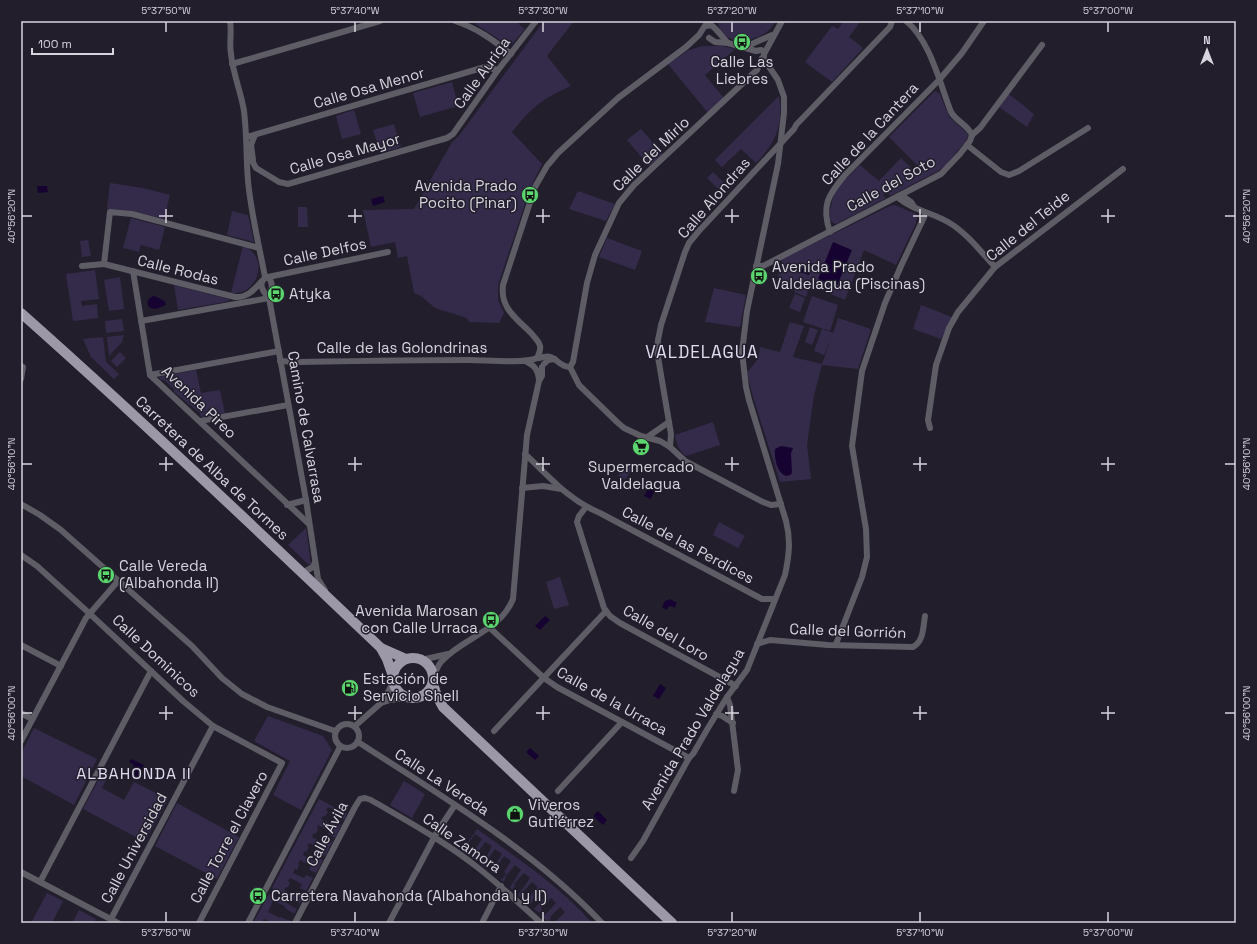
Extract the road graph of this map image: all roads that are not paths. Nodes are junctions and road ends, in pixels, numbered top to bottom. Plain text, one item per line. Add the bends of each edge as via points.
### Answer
1 (230, 21) edge
2 (377, 21) edge
3 (455, 21) edge
4 (536, 21) edge
5 (782, 21) edge
6 (892, 21) edge
7 (906, 21) edge
8 (984, 21) edge
9 (706, 25) edge
10 (715, 26) edge
11 (774, 32) junction
12 (709, 38) junction
13 (728, 43) junction
14 (1042, 45) dead end
15 (745, 47) junction
16 (757, 51) junction
17 (511, 54) junction
18 (763, 56) junction
19 (232, 64) junction
20 (498, 70) junction
21 (757, 70) junction
22 (771, 70) junction
23 (939, 80) junction
24 (784, 121) junction
25 (796, 125) junction
26 (1088, 128) dead end
27 (255, 135) junction
28 (972, 135) junction
29 (246, 137) junction
30 (447, 138) joint
31 (782, 143) junction
32 (967, 145) junction
33 (249, 150) junction
34 (768, 157) junction
35 (778, 164) junction
36 (1123, 169) dead end
37 (912, 190) junction
38 (899, 196) junction
39 (911, 202) junction
40 (915, 208) junction
41 (926, 214) junction
42 (830, 232) junction
43 (259, 248) junction
44 (388, 252) dead end
45 (758, 258) junction
46 (773, 261) junction
47 (104, 264) junction
48 (82, 266) dead end
49 (756, 266) junction
50 (995, 267) junction
51 (133, 271) junction
52 (265, 278) junction
53 (268, 295) junction
54 (242, 300) junction
55 (21, 313) edge
56 (141, 320) junction
57 (279, 351) junction
58 (280, 361) junction
59 (538, 363) junction
60 (22, 366) edge
61 (570, 367) junction
62 (150, 375) junction
63 (21, 379) edge
64 (288, 405) junction
65 (200, 421) junction
66 (669, 422) junction
67 (930, 428) dead end
68 (646, 438) junction
69 (670, 447) junction
70 (525, 454) junction
71 (550, 478) junction
72 (546, 486) junction
73 (522, 488) junction
74 (561, 489) junction
75 (306, 500) junction
76 (21, 504) edge
77 (287, 504) junction
78 (782, 504) junction
79 (586, 507) junction
80 (309, 524) junction
81 (21, 555) edge
82 (315, 562) junction
83 (302, 573) junction
84 (118, 581) junction
85 (762, 599) junction
86 (774, 599) junction
87 (334, 604) junction
88 (606, 611) junction
89 (89, 613) junction
90 (769, 615) junction
91 (925, 616) dead end
92 (490, 628) junction
93 (764, 628) junction
94 (770, 640) junction
95 (757, 644) junction
96 (836, 644) junction
97 (21, 645) edge
98 (381, 648) junction
99 (450, 654) junction
100 (406, 659) junction
101 (422, 660) junction
102 (61, 666) junction
103 (151, 671) junction
104 (544, 678) junction
105 (393, 679) junction
106 (433, 680) junction
107 (736, 686) junction
108 (727, 697) junction
109 (408, 698) junction
110 (420, 698) junction
111 (381, 703) junction
112 (443, 707) junction
113 (21, 714) edge
114 (716, 714) junction
115 (32, 719) junction
116 (622, 722) junction
117 (733, 723) junction
118 (213, 726) junction
119 (355, 726) junction
120 (335, 731) junction
121 (494, 731) dead end
122 (21, 741) edge
123 (358, 742) junction
124 (340, 747) junction
125 (689, 758) junction
126 (282, 763) joint
127 (558, 791) dead end
128 (734, 792) dead end
129 (360, 799) joint
130 (455, 805) junction
131 (434, 837) junction
132 (631, 858) dead end
133 (21, 872) edge
134 (40, 882) junction
135 (501, 886) junction
136 (111, 919) junction
137 (118, 923) edge
138 (199, 923) edge
139 (248, 923) edge
140 (295, 923) edge
141 (389, 923) edge
142 (482, 923) edge
143 (541, 923) edge
144 (602, 923) edge
145 (672, 923) edge

1 - 19 street
2 - 19 street
3 - 17 street via 477,29
4 - 17 street, Calle Auriga
5 - 11 street
6 - 25 street, Calle Alondras
7 - 23 street via 925,44
8 - 23 street, Calle de la Cantera
9 - 10 street
9 - 12 street via 704,35
9 - 59 street via 686,47 618,98 558,153 535,187 502,292 505,305 510,312 539,342
10 - 12 street via 716,34
10 - 13 street
11 - 15 street
11 - 16 street
11 - 18 street, Calle del Mirlo
12 - 13 street via 715,42
13 - 15 street
14 - 28 street, Calle del Soto via 980,128
15 - 16 street
16 - 18 street, Avenida Prado Valdelagua via 756,57
17 - 20 street, Calle Auriga
18 - 21 street, Calle del Mirlo
18 - 22 street, Avenida Prado Valdelagua
19 - 29 street via 242,103
20 - 27 street, Calle Osa Menor via 485,67
20 - 30 street, Calle Auriga via 453,134
21 - 22 street
21 - 61 street, Calle del Mirlo via 634,185 619,203 590,269
22 - 24 street, Avenida Prado Valdelagua via 784,97
23 - 28 street via 954,118 970,130
23 - 42 street, Calle de la Cantera via 832,190 825,211
24 - 25 street
24 - 31 street, Avenida Prado Valdelagua
25 - 31 street, Calle Alondras
26 - 32 street via 1009,175 1001,172
27 - 29 street, Calle Osa Menor
27 - 33 street
28 - 32 street, Calle del Soto
29 - 33 street
30 - 33 street, Calle Osa Mayor via 288,184 279,182 254,166
31 - 34 street, Calle Alondras
31 - 35 street, Avenida Prado Valdelagua
32 - 37 street, Calle del Soto via 941,174
33 - 43 street via 249,187
34 - 35 street, Calle Alondras
34 - 66 street, Calle Alondras via 687,245 658,340 657,351
35 - 45 street, Avenida Prado Valdelagua
36 - 50 street, Calle del Teide
37 - 38 street, Calle del Soto
37 - 39 street
38 - 39 street
38 - 40 street via 905,204
38 - 42 street, Calle del Soto
39 - 40 street
40 - 41 street
41 - 50 street via 948,222 960,230
41 - 96 street via 885,303 862,371 852,446 866,529 867,557 862,577
42 - 46 street, Calle del Soto
43 - 47 street via 132,214 110,212
43 - 52 street
44 - 52 street, Calle Delfos
45 - 46 street
45 - 49 street, Avenida Prado Valdelagua
46 - 49 street, Calle del Soto
47 - 48 street, Calle Rodas
47 - 51 street, Calle Rodas
49 - 78 street, Avenida Prado Valdelagua via 744,334 742,364 749,400
50 - 67 street, Calle del Teide via 958,312 949,328 936,365 928,420
51 - 54 street, Calle Rodas
51 - 56 street, Avenida Pireo
52 - 53 street via 261,287
52 - 53 street via 271,280 272,287
52 - 54 street
53 - 54 street
53 - 57 street, Camino de Calvarrasa
54 - 56 street
55 - 83 main road, Carretera de Alba de Tormes
56 - 62 street, Avenida Pireo
57 - 58 street, Camino de Calvarrasa
57 - 62 street
58 - 59 street, Calle de las Golondrinas via 472,360
58 - 64 street, Camino de Calvarrasa
59 - 61 street, Calle de las Golondrinas via 546,356 551,356 564,367
59 - 70 street via 542,376 527,435
60 - 63 street
61 - 68 street via 579,385 617,422
62 - 65 street, Avenida Pireo
64 - 65 street
64 - 75 street, Camino de Calvarrasa
65 - 77 street, Avenida Pireo
66 - 68 street
66 - 69 street, Calle Alondras
68 - 69 street via 660,441
69 - 78 street via 685,460 755,498 771,505
70 - 71 street, Calle de las Perdices
70 - 73 street
71 - 72 street
71 - 74 street, Calle de las Perdices
72 - 73 street, Calle de las Perdices
72 - 74 street, Calle de las Perdices
73 - 92 street via 513,599 506,612
74 - 79 street, Calle de las Perdices
75 - 77 street
75 - 80 street, Camino de Calvarrasa
76 - 84 street via 61,530
77 - 80 street, Avenida Pireo
78 - 86 street, Avenida Prado Valdelagua via 790,549 785,575
79 - 85 street, Calle de las Perdices via 600,512
79 - 88 street via 577,522 599,596
80 - 82 street, Camino de Calvarrasa
81 - 89 street, Calle Dominicos via 37,566
82 - 83 street via 313,567
82 - 87 street, Camino de Calvarrasa via 318,579
83 - 87 main road, Carretera de Alba de Tormes
84 - 89 street
84 - 120 street via 242,694 267,707
85 - 86 street, Calle de las Perdices
85 - 90 street, Calle de las Perdices
86 - 90 street, Avenida Prado Valdelagua
87 - 98 main road, Carretera de Alba de Tormes
88 - 104 street
88 - 107 street, Calle del Loro via 620,623
89 - 102 street
89 - 103 street, Calle Dominicos
90 - 93 street, Avenida Prado Valdelagua
91 - 96 street, Calle del Gorrión via 922,639 913,647
92 - 99 street
92 - 104 street, Calle de la Urraca
93 - 94 street, Calle del Gorrión
93 - 95 street, Avenida Prado Valdelagua
94 - 95 street, Calle del Gorrión
94 - 96 street, Calle del Gorrión
95 - 107 street, Avenida Prado Valdelagua via 747,670
97 - 102 street
98 - 100 main road, Carretera de Alba de Tormes
98 - 105 main road, Carretera de Alba de Tormes
99 - 101 street
99 - 106 street via 442,661
100 - 101 main road
100 - 105 main road via 395,669
101 - 106 main road via 432,670
102 - 115 street
103 - 118 street, Calle Dominicos
103 - 134 street
104 - 116 street, Calle de la Urraca
104 - 121 street
105 - 109 main road via 395,689
105 - 111 street
106 - 110 main road via 430,690
106 - 112 main road
107 - 108 street, Avenida Prado Valdelagua
108 - 114 street, Avenida Prado Valdelagua
108 - 117 street
109 - 110 main road
109 - 111 street
110 - 112 main road
111 - 119 street
112 - 145 main road
113 - 115 street
114 - 117 street
114 - 125 street, Avenida Prado Valdelagua
115 - 122 street
116 - 125 street, Calle de la Urraca
116 - 127 street
117 - 128 street via 738,770
118 - 126 street, Calle Dominicos
118 - 136 street, Calle Universidad
119 - 120 street via 345,723 338,726
119 - 123 street via 359,734
120 - 124 street via 334,736
123 - 124 street via 350,748
123 - 130 street, Calle La Vereda
124 - 139 street
125 - 132 street, Avenida Prado Valdelagua
126 - 138 street, Calle Torre el Clavero
129 - 131 street, Calle Zamora via 371,800
129 - 140 street, Calle Ávila
130 - 131 street
130 - 144 street, Calle La Vereda via 550,873
131 - 135 street, Calle Zamora
131 - 141 street
133 - 134 street
134 - 136 street
135 - 142 street
135 - 143 street, Calle Zamora
136 - 137 street

